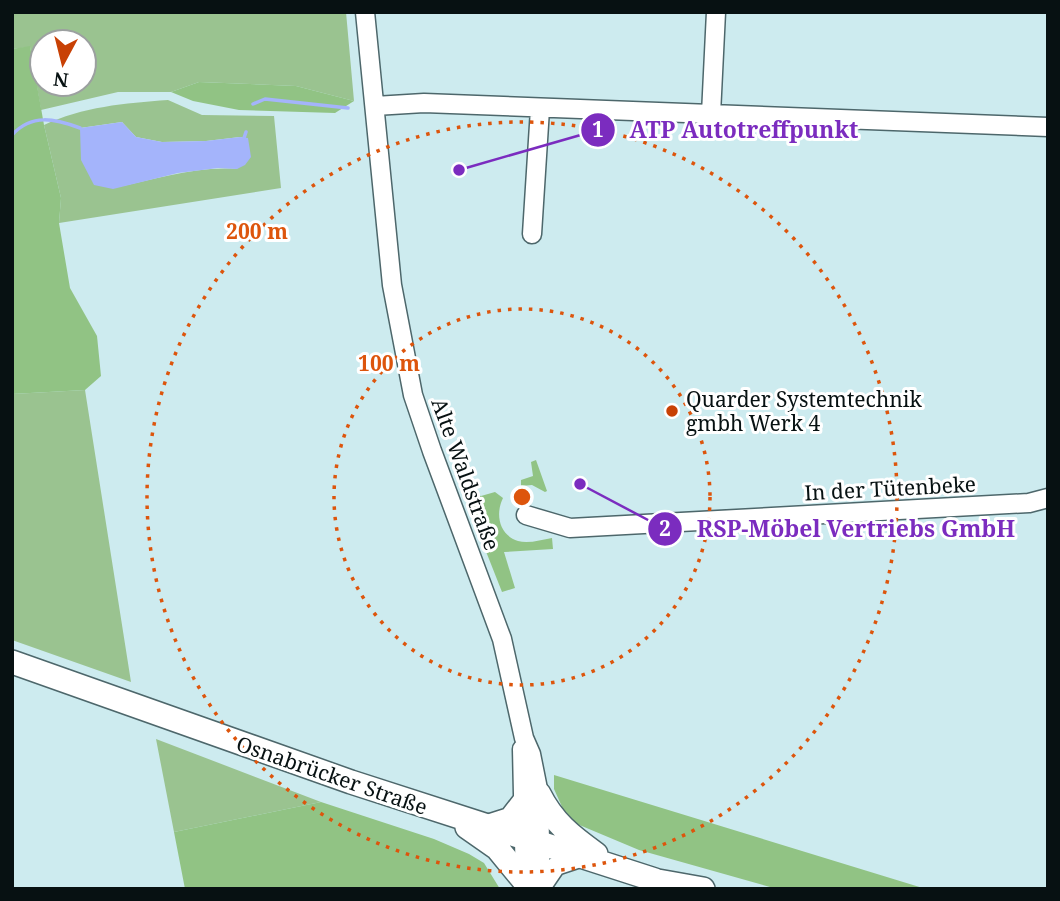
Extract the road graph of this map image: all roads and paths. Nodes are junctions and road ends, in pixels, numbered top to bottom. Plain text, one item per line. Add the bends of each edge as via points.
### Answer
1 (365, 12) edge
2 (716, 12) edge
3 (375, 106) junction
4 (540, 109) junction
5 (711, 114) junction
6 (1048, 127) edge
7 (532, 234) dead end
8 (1048, 498) edge
9 (526, 515) dead end
10 (12, 662) edge
11 (531, 796) junction
12 (450, 814) junction
13 (484, 825) junction
14 (533, 841) junction
15 (583, 857) junction
16 (616, 868) junction
17 (663, 885) edge
18 (533, 887) edge
19 (703, 889) edge

1 - 3 street, Alte Waldstraße
2 - 5 street
3 - 4 street via 411,103
3 - 11 street, Alte Waldstraße via 392,285 413,395 502,639 531,754
4 - 5 street
4 - 7 street
5 - 6 street
8 - 9 street, In der Tütenbeke via 1029,503 570,528
10 - 12 main road, Osnabrücker Straße
11 - 13 street via 509,817
11 - 14 street, Alte Waldstraße
11 - 16 main road via 576,840
12 - 13 main road, Osnabrücker Straße
12 - 18 main road via 497,848
13 - 14 main road, Osnabrücker Straße
14 - 15 main road, Osnabrücker Straße
14 - 18 street, Alte Waldstraße
15 - 16 main road, Osnabrücker Straße
15 - 18 street via 556,866
16 - 17 main road, Osnabrücker Straße
17 - 19 main road, Osnabrücker Straße

